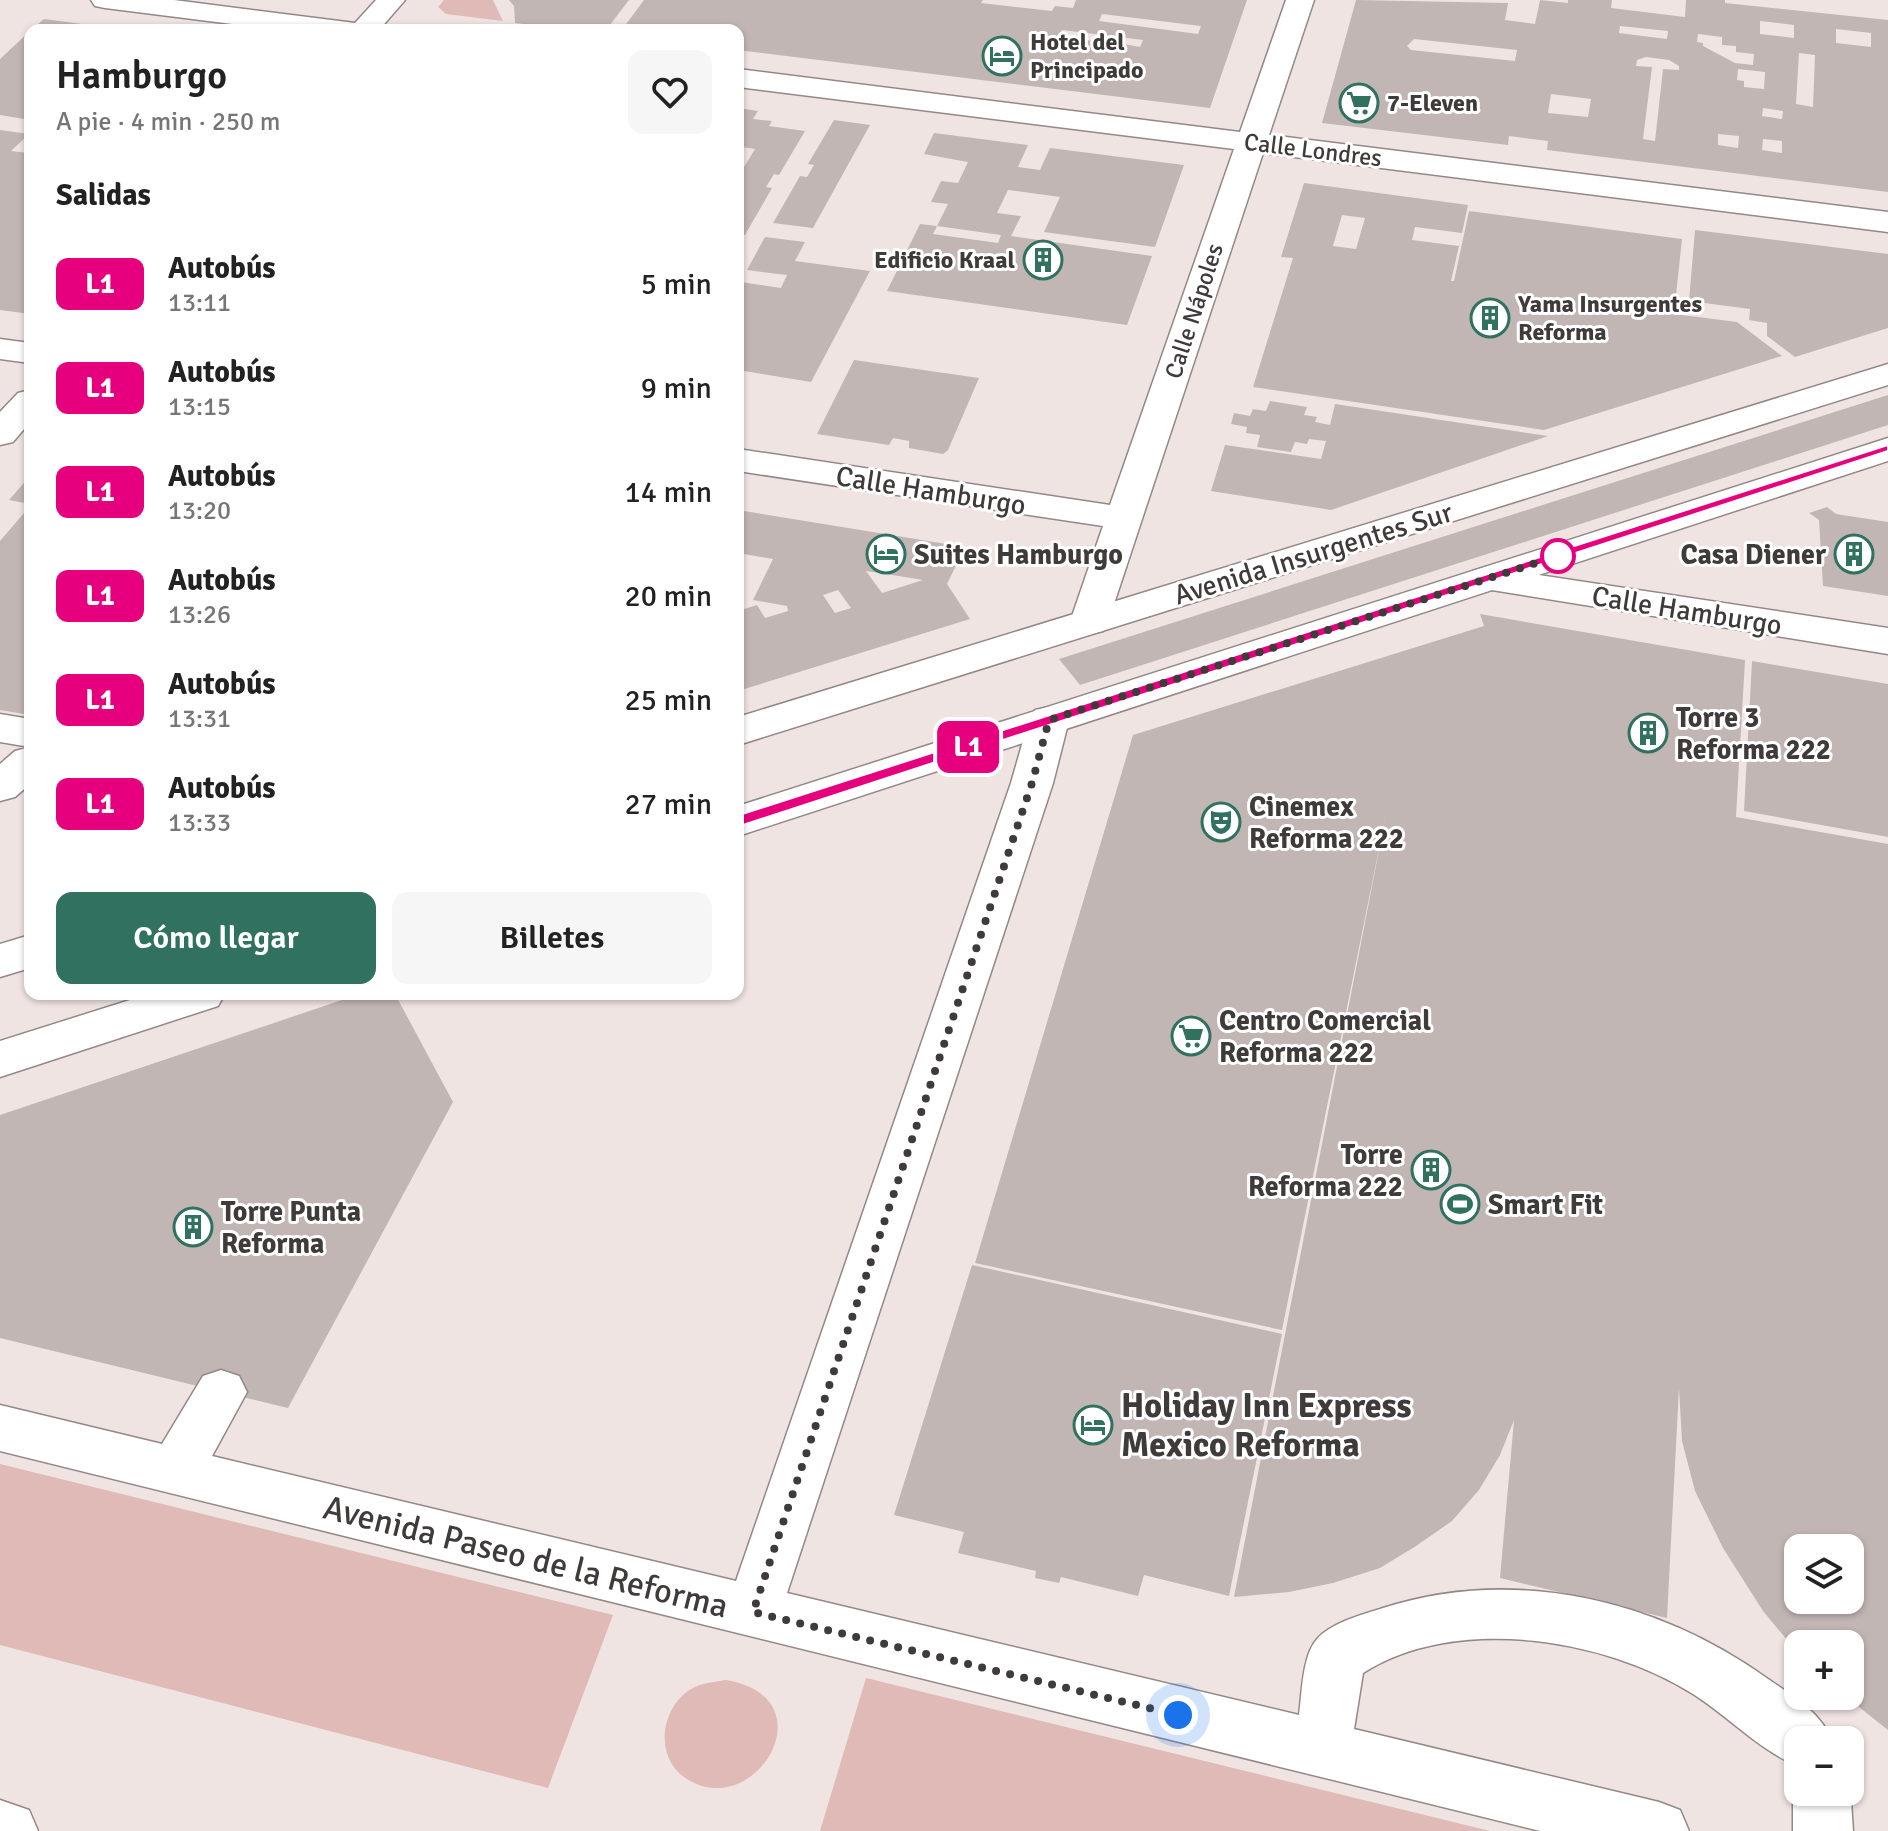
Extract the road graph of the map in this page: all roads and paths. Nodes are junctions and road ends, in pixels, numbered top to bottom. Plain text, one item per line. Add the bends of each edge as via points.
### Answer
1 (105, 0) edge
2 (391, 0) edge
3 (1300, 0) edge
4 (300, 24) edge
5 (369, 24) edge
6 (744, 79) edge
7 (1250, 143) junction
8 (1888, 222) edge
9 (0, 349) edge
10 (24, 352) edge
11 (1888, 374) edge
12 (24, 407) edge
13 (0, 434) edge
14 (1888, 449) edge
15 (744, 461) edge
16 (1124, 518) junction
17 (1486, 579) junction
18 (1089, 622) junction
19 (1888, 641) edge
20 (1049, 720) junction
21 (0, 728) edge
22 (744, 729) edge
23 (22, 770) edge
24 (744, 819) edge
25 (24, 953) edge
26 (0, 961) edge
27 (183, 1000) edge
28 (0, 1059) edge
29 (235, 1396) dead end
30 (0, 1428) edge
31 (190, 1474) junction
32 (753, 1612) junction
33 (1785, 1726) edge
34 (1322, 1749) junction
35 (1823, 1806) edge
36 (0, 1829) edge
37 (8, 1831) edge
38 (1659, 1831) edge
39 (1823, 1831) edge

1 - 4 street
2 - 5 street
3 - 7 street, Calle Nápoles
6 - 7 street, Calle Londres
7 - 8 street, Calle Londres
7 - 16 street, Calle Nápoles
9 - 10 street
11 - 18 street, Avenida Insurgentes Sur
12 - 13 street
14 - 17 street
15 - 16 street, Calle Hamburgo
16 - 18 street, Calle Nápoles
17 - 19 street, Calle Hamburgo
17 - 20 street
18 - 22 street, Avenida Insurgentes Sur
20 - 24 street
20 - 32 street via 1027,799
21 - 23 street
25 - 26 street
27 - 28 street
29 - 31 street
30 - 31 street, Avenida Paseo de la Reforma
31 - 32 street, Avenida Paseo de la Reforma
32 - 34 street, Avenida Paseo de la Reforma
33 - 34 street via 1734,1687 1646,1641 1575,1621 1474,1615 1373,1637 1337,1658
34 - 38 street, Avenida Paseo de la Reforma
35 - 39 street
36 - 37 street

